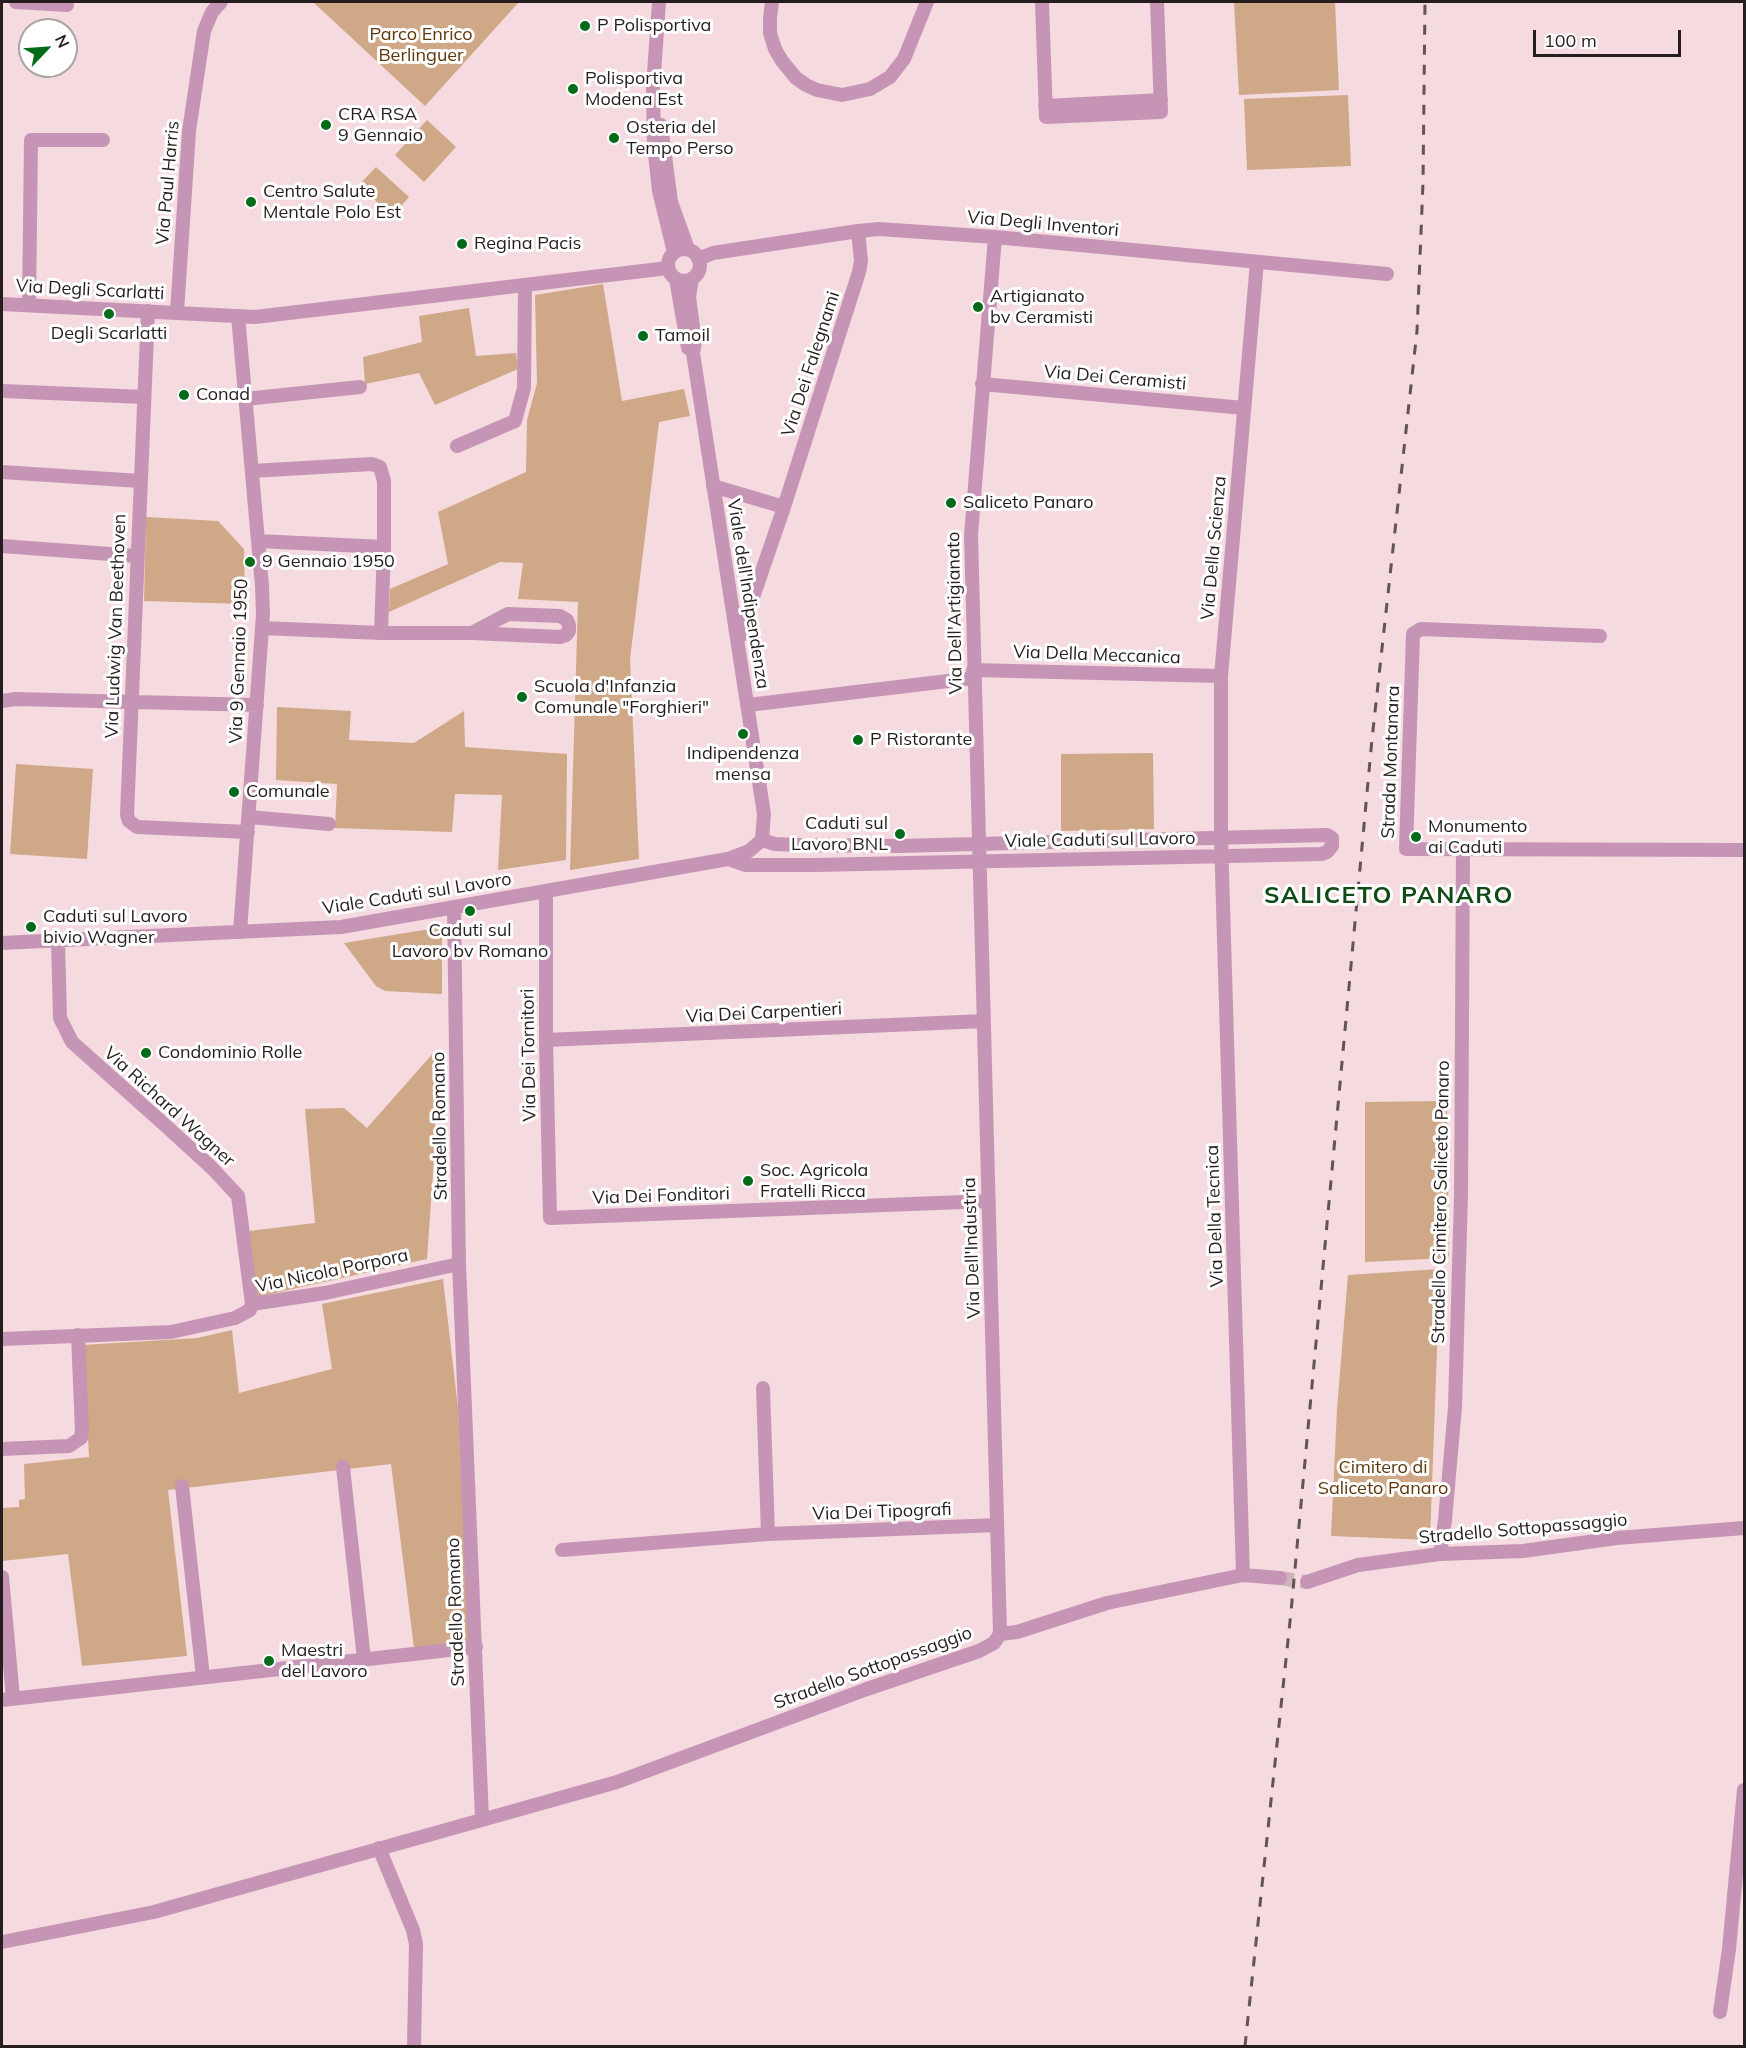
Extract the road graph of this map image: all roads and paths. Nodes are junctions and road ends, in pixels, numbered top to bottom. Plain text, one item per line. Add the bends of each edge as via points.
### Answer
1 (16, 2) edge
2 (221, 2) edge
3 (659, 2) edge
4 (772, 2) edge
5 (927, 2) edge
6 (1042, 2) edge
7 (1157, 2) edge
8 (67, 5) dead end
9 (103, 140) dead end
10 (858, 231) junction
11 (995, 237) junction
12 (687, 253) junction
13 (1257, 262) junction
14 (672, 273) junction
15 (1387, 274) dead end
16 (692, 279) junction
17 (525, 285) junction
18 (2, 304) edge
19 (29, 305) junction
20 (148, 311) junction
21 (177, 312) junction
22 (238, 316) junction
23 (693, 353) junction
24 (982, 384) junction
25 (360, 387) dead end
26 (2, 391) edge
27 (144, 397) junction
28 (245, 399) junction
29 (1244, 408) junction
30 (457, 446) dead end
31 (252, 471) junction
32 (2, 472) edge
33 (140, 481) junction
34 (713, 486) junction
35 (784, 507) junction
36 (258, 541) junction
37 (2, 546) edge
38 (384, 547) junction
39 (137, 556) junction
40 (262, 628) junction
41 (381, 633) junction
42 (472, 633) junction
43 (1600, 636) dead end
44 (738, 641) junction
45 (973, 674) junction
46 (1221, 676) junction
47 (2, 701) edge
48 (132, 702) junction
49 (257, 705) junction
50 (748, 705) junction
51 (248, 824) junction
52 (329, 824) dead end
53 (1221, 838) junction
54 (762, 840) junction
55 (978, 844) junction
56 (1463, 849) junction
57 (1744, 850) edge
58 (1222, 856) junction
59 (729, 859) junction
60 (979, 861) junction
61 (546, 891) junction
62 (454, 907) junction
63 (240, 932) junction
64 (58, 941) junction
65 (2, 943) edge
66 (984, 1021) junction
67 (546, 1040) junction
68 (989, 1201) junction
69 (550, 1218) joint
70 (459, 1263) junction
71 (252, 1304) junction
72 (78, 1335) junction
73 (2, 1339) edge
74 (763, 1388) dead end
75 (2, 1449) edge
76 (343, 1467) dead end
77 (182, 1486) dead end
78 (997, 1525) junction
79 (1744, 1528) edge
80 (768, 1534) junction
81 (562, 1550) dead end
82 (1440, 1554) junction
83 (1243, 1575) junction
84 (2, 1577) edge
85 (1280, 1578) tunnel mouth
86 (1307, 1582) tunnel mouth
87 (1000, 1634) junction
88 (476, 1647) junction
89 (364, 1659) junction
90 (203, 1677) junction
91 (7, 1699) edge
92 (1744, 1790) edge
93 (482, 1819) junction
94 (379, 1848) junction
95 (2, 1941) edge
96 (1720, 2012) dead end
97 (414, 2046) edge

1 - 8 street
2 - 21 street, Via Paul Harris via 204,31 189,131
3 - 12 street via 652,97 659,191
4 - 5 street via 770,33 788,70 806,85 842,95 870,89 896,70 912,44
6 - 7 street via 1046,112 1161,106
9 - 19 street via 31,140
10 - 11 street, Via Degli Inventori
10 - 12 street, Via Degli Inventori via 713,253
10 - 35 street, Via Dei Falegnami via 859,272
11 - 13 street, Via Degli Inventori
11 - 24 street, Via Dell'Artigianato
12 - 14 street via 669,259
12 - 16 street via 700,268
13 - 15 street, Via Degli Inventori
13 - 29 street, Via Della Scienza
14 - 16 street via 684,281
14 - 17 street
14 - 23 street, Viale dell'Indipendenza via 687,346
16 - 23 street, Viale dell'Indipendenza via 689,297
17 - 22 street via 281,315
17 - 30 street via 524,388 514,421
18 - 19 street, Via Degli Scarlatti
19 - 20 street, Via Degli Scarlatti
20 - 21 street, Via Degli Scarlatti
20 - 27 street, Via Ludwig Van Beethoven
21 - 22 street
22 - 28 street, Via 9 Gennaio 1950
23 - 34 street, Viale dell'Indipendenza
24 - 29 street, Via Dei Ceramisti
24 - 45 street, Via Dell'Artigianato via 970,535
25 - 28 street
26 - 27 street
27 - 33 street, Via Ludwig Van Beethoven
28 - 31 street, Via 9 Gennaio 1950
29 - 46 street, Via Della Scienza
31 - 36 street, Via 9 Gennaio 1950
31 - 38 street via 372,464 380,467 384,482
32 - 33 street
33 - 39 street, Via Ludwig Van Beethoven
34 - 35 street
34 - 44 street, Viale dell'Indipendenza
35 - 44 street, Via Dei Falegnami
36 - 38 street
36 - 40 street, Via 9 Gennaio 1950
37 - 39 street
38 - 41 street
39 - 48 street, Via Ludwig Van Beethoven
40 - 41 street
40 - 49 street, Via 9 Gennaio 1950
41 - 42 street
42 - 42 street via 560,637 566,635 569,625 560,616 508,614
43 - 56 street, Strada Montanara via 1421,629 1413,634 1406,849
44 - 50 street, Viale dell'Indipendenza
45 - 46 street, Via Della Meccanica
45 - 50 street, Via Della Meccanica
45 - 55 street, Via Dell'Artigianato
46 - 53 street, Via Della Scienza
47 - 48 street
48 - 49 street
48 - 51 street, Via Ludwig Van Beethoven via 129,821 137,827
49 - 51 street, Via 9 Gennaio 1950
50 - 54 street, Viale dell'Indipendenza via 764,814
51 - 52 street
51 - 63 street, Via 9 Gennaio 1950
53 - 55 street, Viale Caduti sul Lavoro
53 - 58 street, Viale Caduti sul Lavoro
53 - 58 street, Viale Caduti sul Lavoro via 1332,838 1332,846 1321,854
54 - 55 street, Viale Caduti sul Lavoro via 800,845
54 - 59 street, Viale Caduti sul Lavoro via 749,851
55 - 60 street, Viale Caduti sul Lavoro
56 - 57 street, Strada Montanara
56 - 82 street, Stradello Cimitero Saliceto Panaro via 1455,1407
58 - 60 street, Viale Caduti sul Lavoro
58 - 83 street, Via Della Tecnica
59 - 60 street, Viale Caduti sul Lavoro via 745,865
59 - 61 street, Viale Caduti sul Lavoro
60 - 66 street, Via Dell'Industria
61 - 62 street, Viale Caduti sul Lavoro
61 - 67 street, Via Dei Tornitori
62 - 63 street, Viale Caduti sul Lavoro via 341,927
62 - 70 street, Stradello Romano
63 - 64 street, Viale Caduti sul Lavoro
64 - 65 street, Viale Caduti sul Lavoro
64 - 71 street, Via Richard Wagner via 59,1010 68,1036 238,1196
66 - 67 street, Via Dei Carpentieri
66 - 68 street, Via Dell'Industria
67 - 69 street, Via Dei Tornitori
68 - 69 street, Via Dei Fonditori
68 - 78 street, Via Dell'Industria
70 - 71 street, Via Nicola Porpora via 325,1293
70 - 88 street, Stradello Romano
71 - 72 street, Via Nicola Porpora via 250,1310 235,1318 171,1332
72 - 73 street, Via Nicola Porpora
72 - 75 street via 81,1438 69,1446
74 - 80 street
76 - 89 street
77 - 90 street
78 - 80 street, Via Dei Tipografi
78 - 87 street, Via Dell'Industria
79 - 82 street, Stradello Sottopassaggio via 1617,1538 1523,1551
80 - 81 street, Via Dei Tipografi
82 - 86 street, Stradello Sottopassaggio via 1358,1565
83 - 85 street, Stradello Sottopassaggio
83 - 87 street, Stradello Sottopassaggio via 1107,1603
84 - 91 street
87 - 93 street, Stradello Sottopassaggio via 994,1643 979,1650 617,1782
88 - 89 street
88 - 93 street, Stradello Romano
89 - 90 street
90 - 91 street
92 - 96 street
93 - 94 street
94 - 95 street via 154,1912
94 - 97 street via 416,1944

